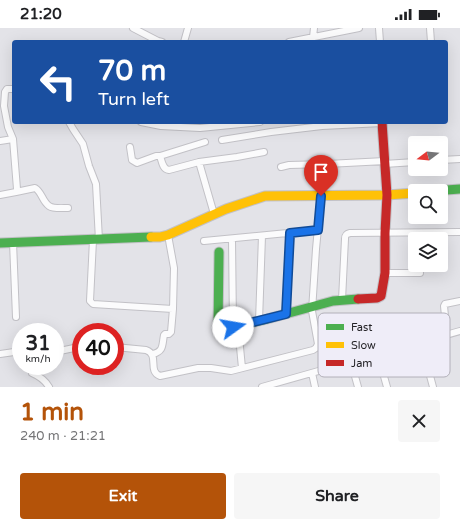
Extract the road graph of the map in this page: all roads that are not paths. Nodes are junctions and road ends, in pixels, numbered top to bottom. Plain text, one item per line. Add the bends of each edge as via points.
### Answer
1 (133, 28) edge
2 (188, 28) edge
3 (314, 28) edge
4 (359, 28) edge
5 (379, 28) edge
6 (430, 28) edge
7 (337, 30) edge
8 (313, 37) junction
9 (149, 39) edge
10 (185, 40) edge
11 (299, 40) edge
12 (380, 40) edge
13 (431, 40) edge
14 (12, 89) edge
15 (70, 124) edge
16 (151, 124) edge
17 (226, 124) edge
18 (352, 124) edge
19 (382, 124) edge
20 (12, 139) junction
21 (222, 140) dead end
22 (0, 141) edge
23 (205, 142) dead end
24 (130, 147) dead end
25 (264, 152) dead end
26 (160, 156) junction
27 (460, 159) edge
28 (448, 160) edge
29 (199, 162) junction
30 (408, 162) edge
31 (384, 163) junction
32 (281, 168) dead end
33 (460, 189) edge
34 (448, 190) edge
35 (16, 192) junction
36 (408, 193) edge
37 (0, 195) edge
38 (387, 195) junction
39 (321, 196) junction
40 (68, 208) dead end
41 (214, 214) junction
42 (318, 230) junction
43 (460, 232) edge
44 (290, 233) junction
45 (385, 233) junction
46 (168, 235) junction
47 (262, 236) junction
48 (232, 239) junction
49 (96, 240) junction
50 (204, 241) dead end
51 (13, 242) junction
52 (0, 243) edge
53 (219, 252) dead end
54 (385, 273) junction
55 (420, 273) dead end
56 (342, 300) junction
57 (460, 301) edge
58 (313, 306) junction
59 (173, 309) junction
60 (445, 313) edge
61 (286, 314) junction
62 (16, 317) dead end
63 (259, 321) junction
64 (236, 326) junction
65 (460, 332) edge
66 (450, 335) edge
67 (124, 348) edge
68 (12, 352) edge
69 (0, 354) edge
70 (153, 354) junction
71 (242, 368) junction
72 (318, 371) edge
73 (312, 373) junction
74 (36, 375) edge
75 (355, 377) edge
76 (384, 377) edge
77 (430, 377) edge
78 (274, 385) edge
79 (49, 387) edge
80 (262, 387) edge
81 (316, 387) edge
82 (358, 387) edge
83 (387, 387) edge
84 (433, 387) edge

1 - 9 street
2 - 10 street
3 - 8 street
4 - 7 street
5 - 12 street
6 - 13 street
7 - 8 street
8 - 11 street
14 - 20 street via 5,92 4,106
15 - 49 street via 83,144 96,184
16 - 17 street via 200,128
18 - 21 street
19 - 31 street
20 - 22 street
20 - 35 street
23 - 26 street
24 - 26 street via 135,163
25 - 29 street
26 - 29 street via 167,170
27 - 28 street
29 - 41 street
30 - 31 street
31 - 32 street via 289,165
31 - 38 street
33 - 34 street
35 - 37 street
35 - 40 street via 34,188 50,207
36 - 38 street
38 - 39 street
38 - 45 street
39 - 41 street via 265,196
39 - 42 street
41 - 46 street
42 - 44 street
42 - 58 street
43 - 45 street
44 - 47 street
44 - 61 street
45 - 54 street
45 - 56 street via 350,233 345,236
46 - 49 street
46 - 59 street via 174,268
47 - 48 street
47 - 63 street
48 - 50 street
48 - 64 street
49 - 51 street
49 - 59 street via 91,303
51 - 52 street
51 - 62 street
53 - 64 street via 218,328 221,330
54 - 55 street
54 - 56 street via 381,296
56 - 58 street
57 - 60 street via 445,304
58 - 61 street
58 - 71 street via 318,344 316,348
59 - 70 street via 171,332 164,335 161,350
61 - 63 street
63 - 64 street
64 - 71 street
65 - 66 street
67 - 70 street via 146,350
68 - 69 street
70 - 71 street via 158,376 198,368 231,371
72 - 73 street
73 - 78 street
73 - 81 street
74 - 79 street
75 - 82 street
76 - 83 street
77 - 84 street
78 - 80 street

